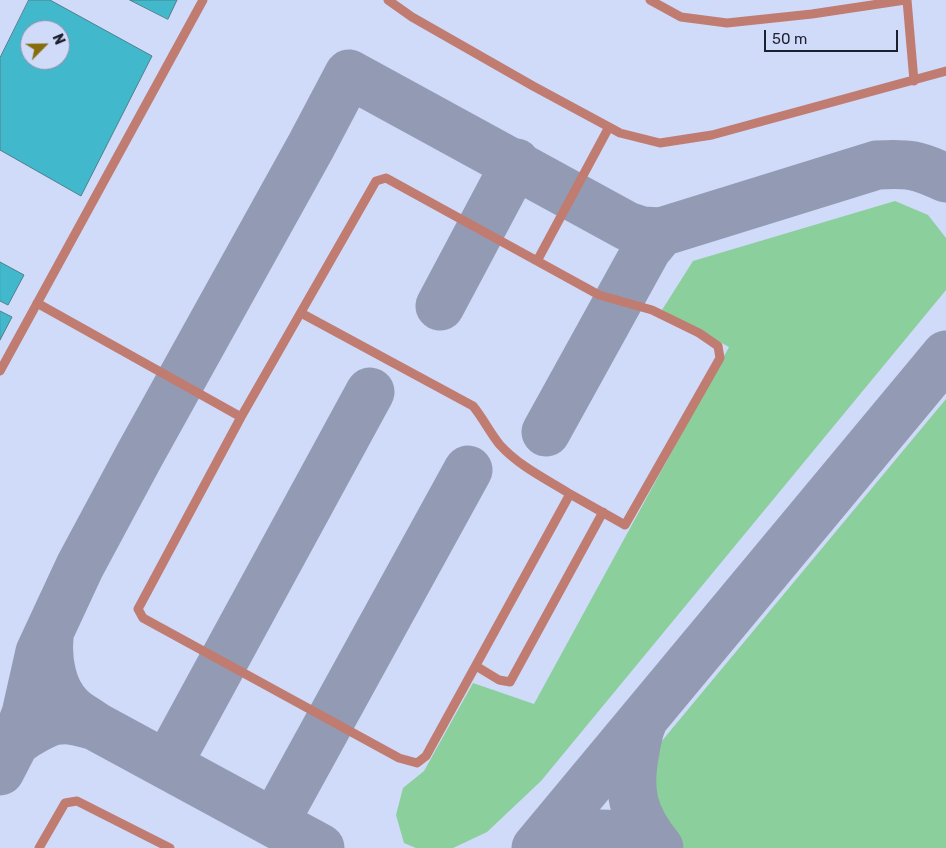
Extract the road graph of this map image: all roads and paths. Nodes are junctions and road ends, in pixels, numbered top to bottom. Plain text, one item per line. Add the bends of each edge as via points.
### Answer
1 (203, 0) edge
2 (388, 0) edge
3 (650, 0) edge
4 (906, 0) edge
5 (946, 71) edge
6 (914, 81) junction
7 (609, 127) junction
8 (537, 261) junction
9 (37, 303) junction
10 (301, 313) junction
11 (0, 371) edge
12 (241, 417) junction
13 (570, 494) junction
14 (603, 512) junction
15 (476, 666) junction
16 (39, 848) edge
17 (170, 848) edge

1 - 9 lane
2 - 7 lane via 490,62
3 - 4 lane via 680,17 727,23
4 - 6 lane
5 - 6 lane
6 - 7 lane via 712,135 660,143
7 - 8 lane
8 - 10 lane via 386,178 376,181
8 - 14 lane via 599,295 652,310 718,346 720,358 625,525
9 - 11 lane
9 - 12 lane
10 - 12 lane
10 - 13 lane via 473,406 500,444 519,463
12 - 15 lane via 138,609 143,618 399,758 417,763 426,756
13 - 14 lane
13 - 15 lane
14 - 15 lane via 510,682 499,680
16 - 17 lane via 65,804 77,801

